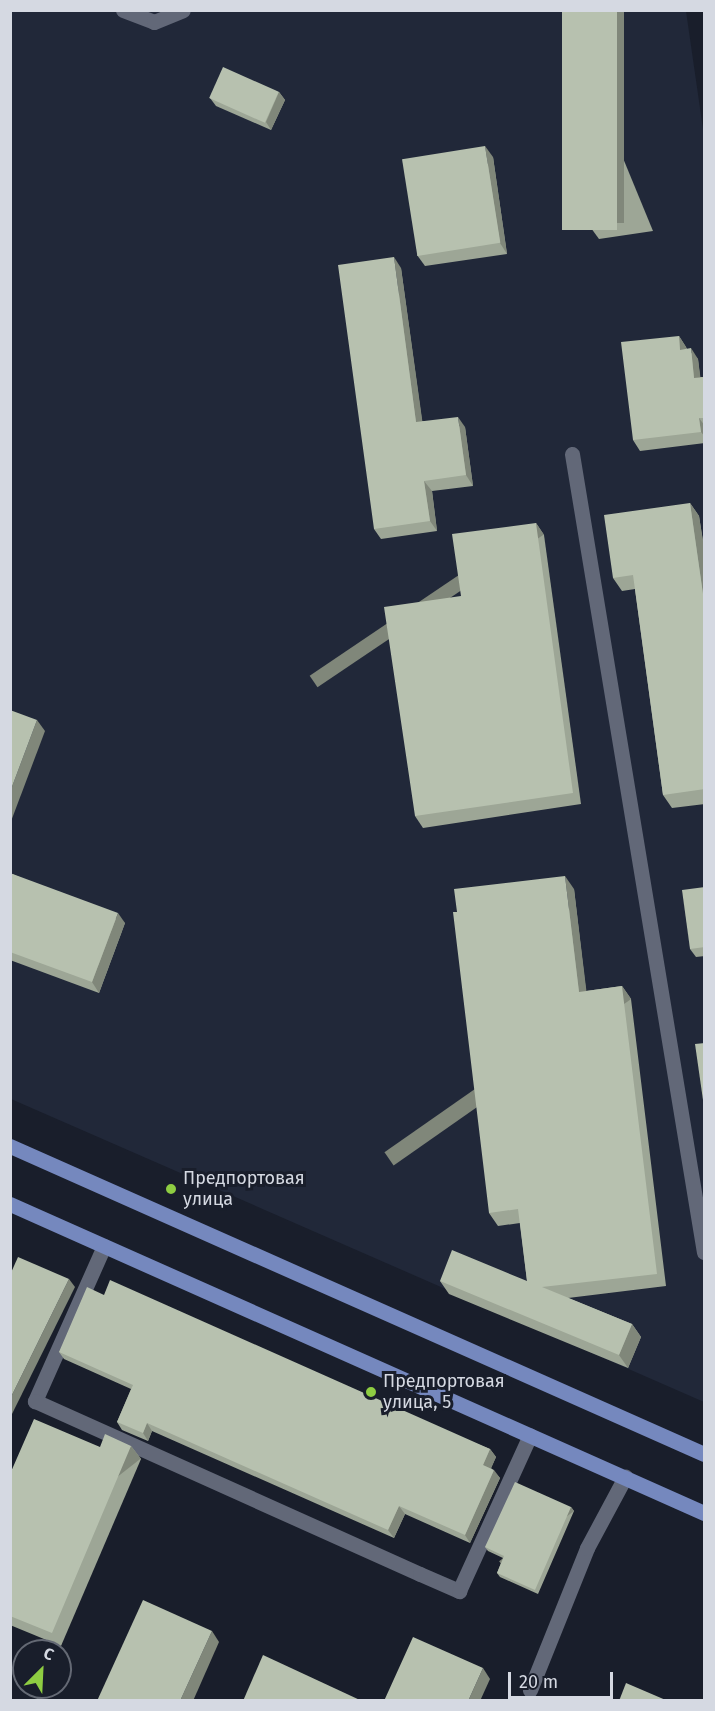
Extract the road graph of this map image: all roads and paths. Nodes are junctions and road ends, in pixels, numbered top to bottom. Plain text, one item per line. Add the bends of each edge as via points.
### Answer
1 (123, 10) edge
2 (183, 10) edge
3 (572, 454) dead end
4 (10, 1146) edge
5 (10, 1204) edge
6 (104, 1246) junction
7 (705, 1252) edge
8 (530, 1435) junction
9 (703, 1450) edge
10 (625, 1477) junction
11 (705, 1512) edge
12 (530, 1690) dead end

1 - 2 lane via 154,22
3 - 7 lane
4 - 9 main road
5 - 6 main road
6 - 8 main road
6 - 8 lane via 35,1401 459,1592
8 - 10 main road
10 - 11 main road
10 - 12 lane via 587,1548

